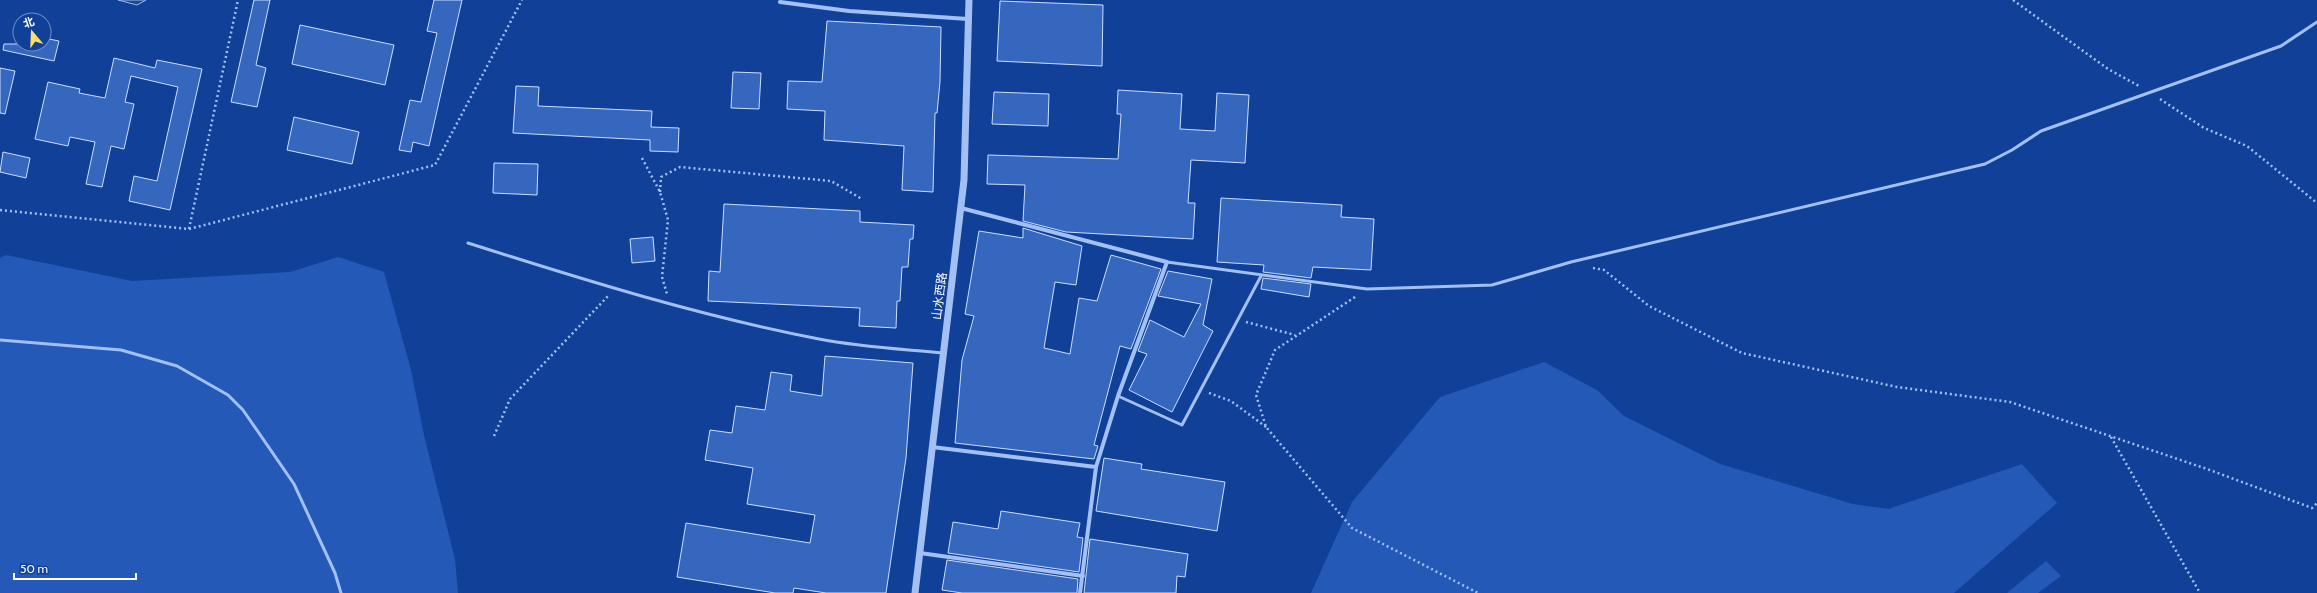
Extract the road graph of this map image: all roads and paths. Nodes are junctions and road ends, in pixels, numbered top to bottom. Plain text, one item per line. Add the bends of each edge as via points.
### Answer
1 (238, 0) edge
2 (522, 0) edge
3 (969, 0) edge
4 (2013, 0) edge
5 (780, 2) dead end
6 (968, 19) junction
7 (2317, 22) edge
8 (2151, 93) junction
9 (642, 158) dead end
10 (660, 192) junction
11 (862, 199) dead end
12 (2317, 203) edge
13 (961, 208) junction
14 (0, 210) edge
15 (189, 230) junction
16 (468, 243) dead end
17 (1167, 262) junction
18 (1591, 267) dead end
19 (1261, 276) junction
20 (614, 289) junction
21 (1367, 289) junction
22 (670, 304) junction
23 (1238, 319) junction
24 (1296, 336) junction
25 (0, 340) edge
26 (943, 353) junction
27 (1201, 390) junction
28 (1118, 396) junction
29 (1266, 427) junction
30 (494, 436) dead end
31 (2111, 436) junction
32 (932, 447) junction
33 (1096, 467) junction
34 (2317, 503) edge
35 (919, 553) junction
36 (1083, 576) junction
37 (341, 593) edge
38 (915, 593) edge
39 (1080, 593) edge
40 (1478, 593) edge
41 (2200, 593) edge

1 - 15 path
2 - 15 path via 435,166
3 - 6 street, 山水西路
4 - 8 path via 2108,69
5 - 6 street via 849,11
6 - 13 street, 山水西路
7 - 8 lane via 2281,46
8 - 12 path via 2204,128 2247,146
8 - 21 lane via 2041,131 1985,164 1571,262 1492,285
9 - 10 path
10 - 11 path via 661,177 680,167 831,181
10 - 22 path via 668,220 662,277
13 - 17 street
13 - 26 street, 山水西路
14 - 15 path
16 - 20 lane
17 - 19 lane
17 - 28 street
18 - 31 path via 1604,270 1650,306 1742,353 1897,387 2010,402
19 - 21 lane
19 - 23 lane
20 - 22 lane
20 - 30 path via 510,399
21 - 24 path
22 - 26 lane via 821,339
23 - 24 path
23 - 27 lane
24 - 29 path via 1275,350 1256,395
25 - 37 lane via 121,350 177,366 228,395 243,410 294,484 335,573
26 - 32 street, 山水西路
27 - 28 lane via 1182,425
27 - 29 path via 1231,401
28 - 33 street
29 - 40 path via 1352,528
31 - 34 path via 2312,508
31 - 41 path
32 - 33 street
32 - 35 street, 山水西路
33 - 36 street
35 - 36 street
35 - 38 street, 山水西路
36 - 39 street

